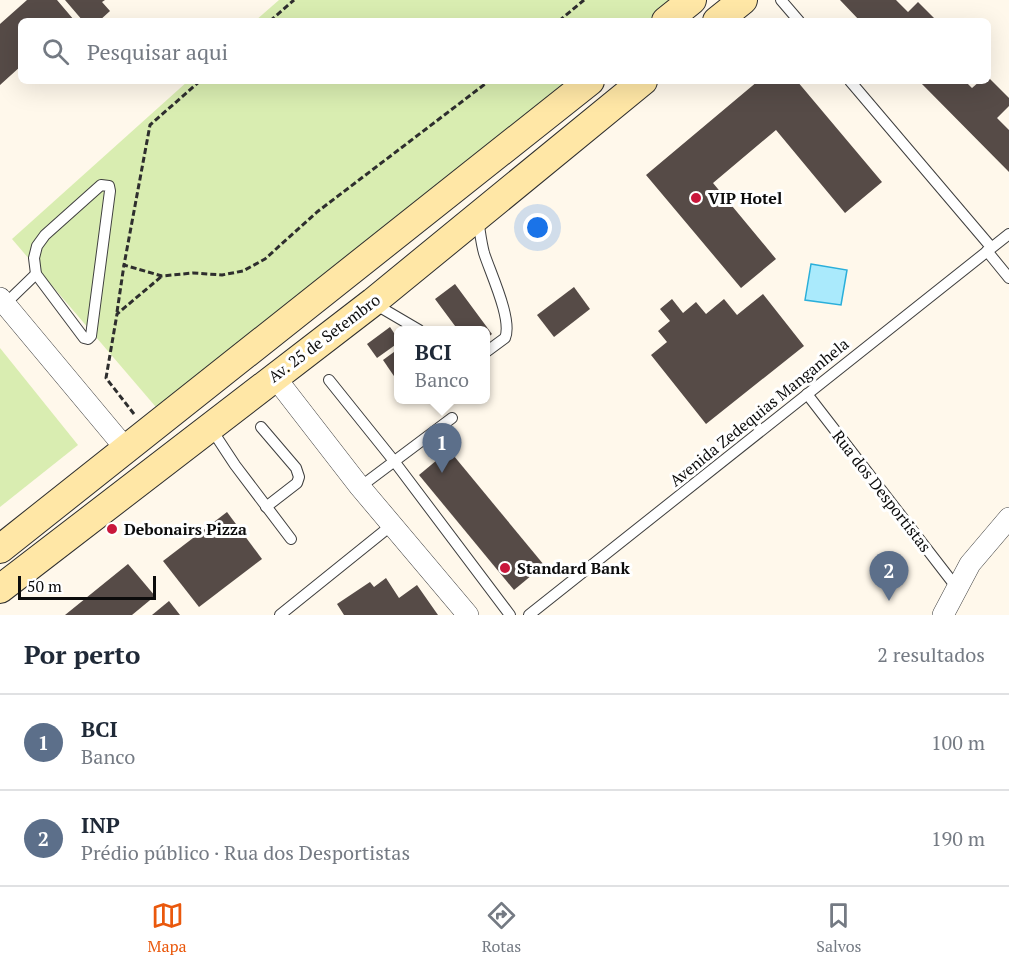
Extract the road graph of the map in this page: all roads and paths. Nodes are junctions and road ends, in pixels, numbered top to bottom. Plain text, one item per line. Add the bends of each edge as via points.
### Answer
1 (294, 0) edge
2 (584, 0) edge
3 (692, 0) edge
4 (742, 0) edge
5 (781, 0) edge
6 (273, 18) edge
7 (563, 18) edge
8 (670, 18) edge
9 (721, 18) edge
10 (796, 18) edge
11 (197, 84) edge
12 (485, 84) edge
13 (586, 84) edge
14 (640, 84) edge
15 (852, 84) edge
16 (477, 217) junction
17 (1008, 238) edge
18 (989, 249) junction
19 (124, 265) junction
20 (36, 274) junction
21 (162, 276) junction
22 (1009, 278) edge
23 (3, 301) edge
24 (373, 302) junction
25 (117, 314) junction
26 (412, 326) edge
27 (490, 349) edge
28 (274, 376) junction
29 (329, 380) dead end
30 (807, 394) junction
31 (452, 418) dead end
32 (210, 427) junction
33 (261, 427) dead end
34 (137, 441) junction
35 (394, 461) junction
36 (360, 487) junction
37 (266, 507) junction
38 (1009, 518) edge
39 (393, 524) junction
40 (291, 539) dead end
41 (0, 549) edge
42 (957, 588) junction
43 (0, 589) edge
44 (945, 611) edge
45 (280, 615) edge
46 (468, 615) edge
47 (510, 615) edge
48 (529, 615) edge

1 - 6 path
2 - 7 path
3 - 8 main road
4 - 9 main road
5 - 10 lane
11 - 19 path via 150,125
12 - 21 path via 316,212 266,259 243,272
13 - 34 main road
14 - 16 main road, Av. 25 de Setembro
15 - 18 lane
16 - 24 main road, Av. 25 de Setembro
16 - 27 lane via 483,250 508,327 505,338
17 - 18 lane, Avenida Zedequias Manganhela
18 - 22 lane
18 - 30 lane, Avenida Zedequias Manganhela
19 - 21 path
19 - 25 path
20 - 20 lane via 34,258 45,235 101,185 109,186 89,338 84,338
20 - 23 lane
21 - 25 path
23 - 34 street
24 - 26 lane
24 - 28 main road, Av. 25 de Setembro
25 - 34 path via 106,378
28 - 32 main road, Av. 25 de Setembro
28 - 36 street
29 - 35 lane
30 - 42 lane, Rua dos Desportistas
30 - 48 lane, Avenida Zedequias Manganhela
31 - 35 lane
32 - 37 lane
32 - 43 main road, Av. 25 de Setembro
33 - 37 lane via 296,468 299,477 297,483
34 - 41 main road
35 - 36 lane
35 - 47 lane
36 - 39 street
37 - 40 lane
38 - 42 street via 970,564
39 - 45 lane
39 - 46 street
42 - 44 street

